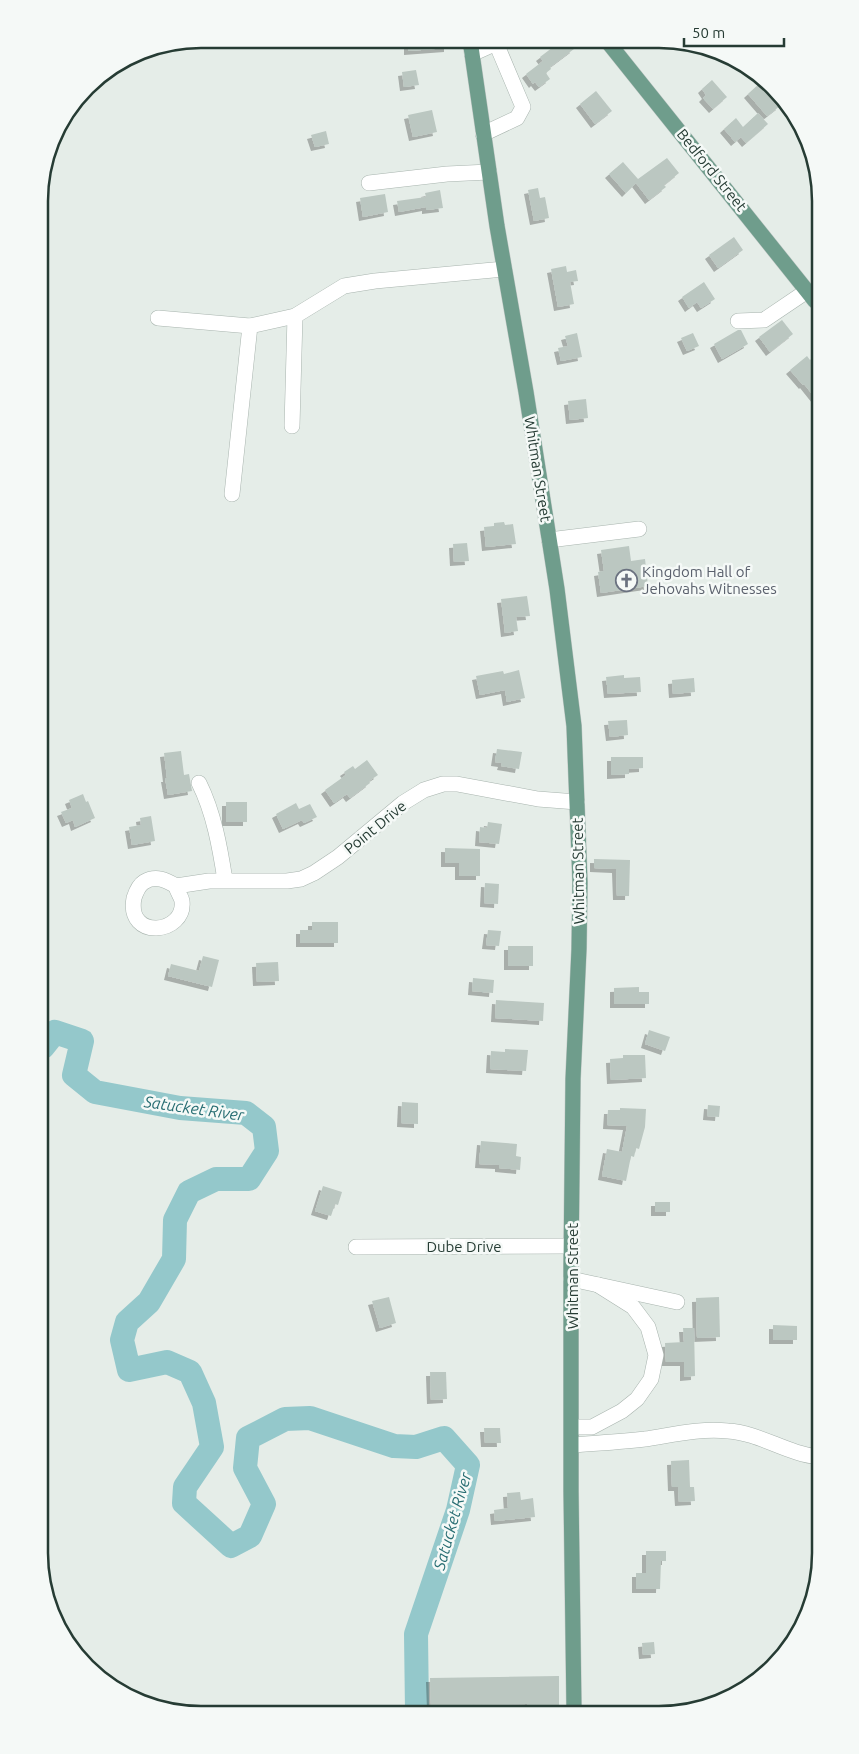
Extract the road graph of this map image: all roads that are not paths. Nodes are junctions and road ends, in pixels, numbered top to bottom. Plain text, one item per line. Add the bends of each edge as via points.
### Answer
1 (471, 48) edge
2 (501, 48) edge
3 (613, 48) edge
4 (483, 134) junction
5 (489, 172) junction
6 (369, 184) dead end
7 (504, 269) junction
8 (811, 296) edge
9 (295, 316) junction
10 (158, 318) dead end
11 (738, 321) dead end
12 (250, 326) junction
13 (292, 426) dead end
14 (232, 494) dead end
15 (639, 530) dead end
16 (549, 540) junction
17 (199, 783) dead end
18 (577, 802) junction
19 (225, 880) junction
20 (176, 886) dead end
21 (571, 1246) junction
22 (356, 1247) dead end
23 (571, 1279) junction
24 (598, 1285) junction
25 (677, 1302) dead end
26 (572, 1427) junction
27 (572, 1445) junction
28 (811, 1456) edge
29 (574, 1706) edge

1 - 4 main road, Whitman Street
2 - 4 street via 523,107 517,118
3 - 8 main road, Bedford Street
4 - 5 main road, Whitman Street
5 - 6 street
5 - 7 main road, Whitman Street
7 - 9 street via 375,280 344,286
7 - 16 main road, Whitman Street
8 - 11 street via 764,320
9 - 12 street
9 - 13 street
10 - 12 street
12 - 14 street
15 - 16 street
16 - 18 main road, Whitman Street via 571,698
17 - 19 street via 208,805
18 - 19 street, Point Drive via 443,784 424,790 403,803 352,846 301,879
18 - 21 main road, Whitman Street via 580,915 573,1079
19 - 20 street, Point Drive
21 - 22 street, Dube Drive
21 - 23 main road, Whitman Street
23 - 24 street
23 - 26 main road, Whitman Street
24 - 25 street
24 - 26 street via 633,1307 648,1327 656,1355 651,1379 637,1399 622,1411 592,1426
26 - 27 main road, Whitman Street
27 - 28 street via 726,1430 742,1432
27 - 29 main road, Whitman Street

